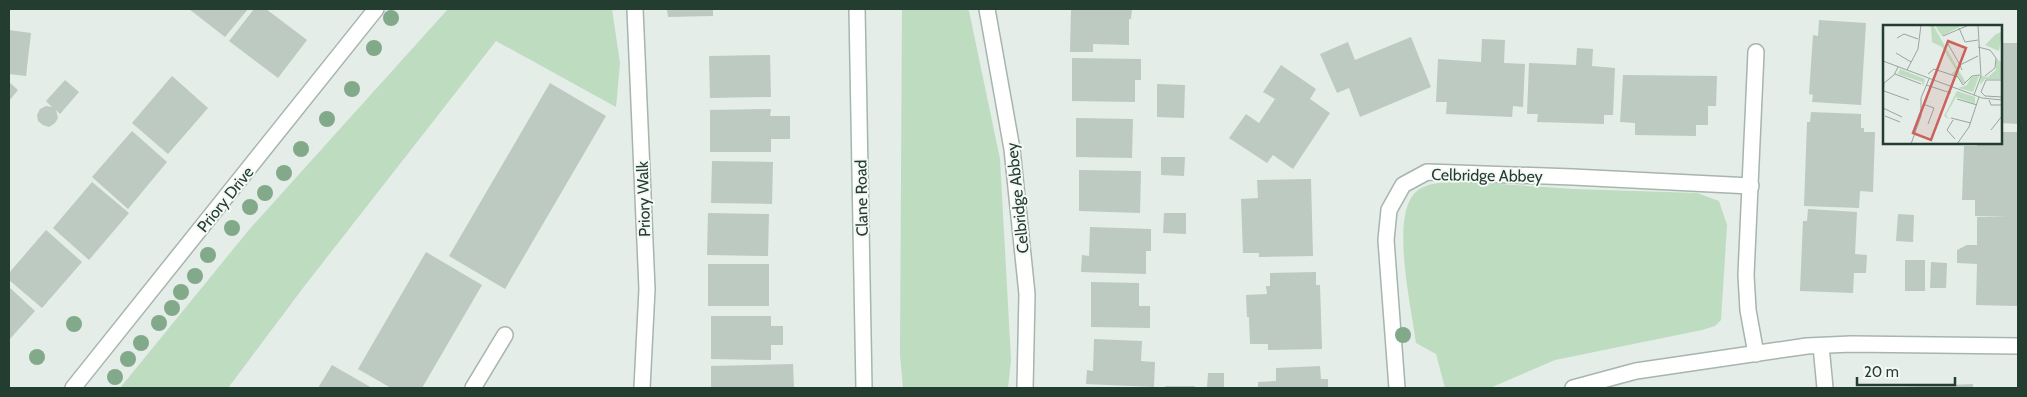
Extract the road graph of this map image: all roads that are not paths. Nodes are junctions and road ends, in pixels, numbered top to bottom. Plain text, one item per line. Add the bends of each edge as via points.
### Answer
1 (376, 9) edge
2 (635, 9) edge
3 (857, 9) edge
4 (987, 9) edge
5 (1756, 52) dead end
6 (1751, 186) junction
7 (505, 335) dead end
8 (1821, 346) junction
9 (2018, 346) edge
10 (1756, 354) junction
11 (73, 388) edge
12 (476, 388) edge
13 (642, 388) edge
14 (864, 388) edge
15 (1025, 388) edge
16 (1397, 388) edge
17 (1573, 388) edge
18 (1824, 388) edge

1 - 11 street, Priory Drive
2 - 13 street, Priory Walk via 647,289
3 - 14 street, Clane Road
4 - 15 street, Celbridge Abbey via 1012,150 1027,294
5 - 6 street
6 - 10 street via 1746,275
6 - 16 street, Celbridge Abbey via 1426,172 1403,185 1389,210 1386,240
7 - 12 street
8 - 9 street
8 - 10 street
8 - 18 street
10 - 17 street via 1636,371

